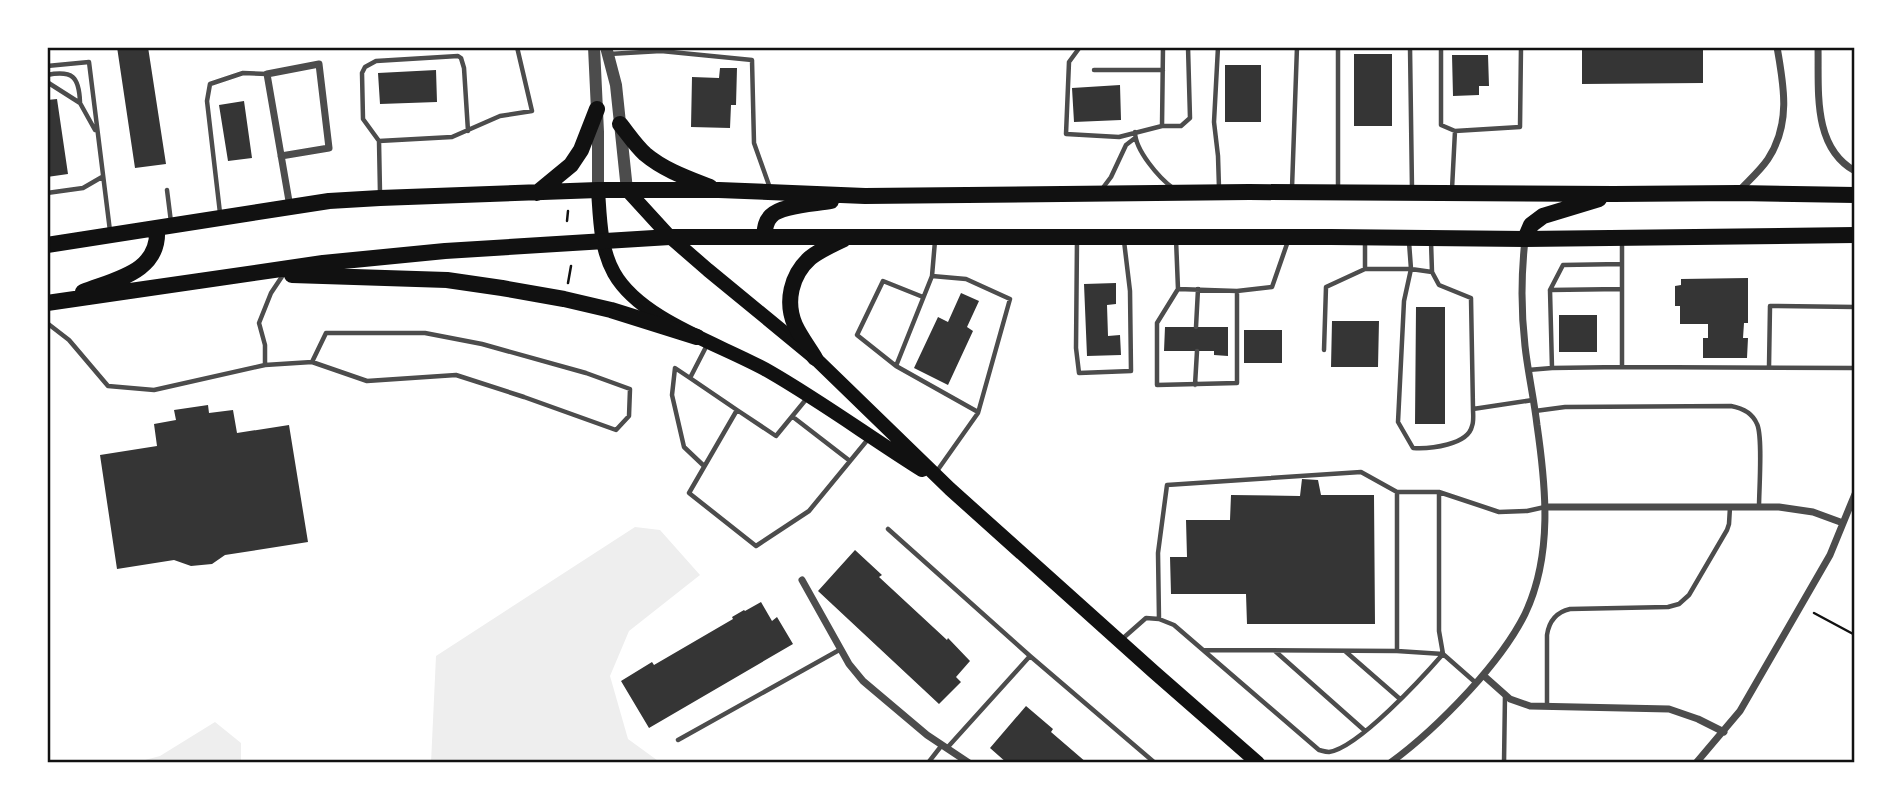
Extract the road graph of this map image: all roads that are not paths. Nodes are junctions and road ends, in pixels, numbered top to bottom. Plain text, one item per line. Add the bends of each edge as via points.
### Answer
1 (517, 47) edge
2 (594, 47) edge
3 (1080, 47) edge
4 (1163, 47) edge
5 (1188, 47) edge
6 (1218, 47) edge
7 (1297, 47) edge
8 (1338, 47) edge
9 (1410, 47) edge
10 (1441, 47) edge
11 (1521, 47) edge
12 (1777, 47) edge
13 (1818, 47) edge
14 (607, 51) edge
15 (47, 66) edge
16 (1094, 70) dead end
17 (1163, 70) junction
18 (47, 75) edge
19 (267, 75) junction
20 (47, 82) edge
21 (80, 103) junction
22 (597, 110) junction
23 (620, 124) junction
24 (1163, 126) junction
25 (468, 131) junction
26 (1455, 131) junction
27 (97, 134) junction
28 (1135, 135) junction
29 (379, 141) junction
30 (281, 156) junction
31 (1855, 171) edge
32 (103, 177) junction
33 (167, 190) dead end
34 (598, 190) junction
35 (628, 190) junction
36 (719, 190) junction
37 (772, 192) junction
38 (1219, 192) junction
39 (1292, 192) junction
40 (537, 193) junction
41 (1099, 193) junction
42 (1179, 193) junction
43 (1338, 193) junction
44 (1412, 193) junction
45 (1452, 193) junction
46 (1738, 193) junction
47 (47, 194) edge
48 (1614, 194) junction
49 (1855, 195) edge
50 (865, 196) junction
51 (380, 198) junction
52 (290, 207) junction
53 (220, 219) junction
54 (164, 228) junction
55 (1855, 235) edge
56 (111, 236) junction
57 (670, 237) junction
58 (764, 237) junction
59 (850, 237) junction
60 (935, 237) junction
61 (1077, 237) junction
62 (1124, 237) junction
63 (1176, 237) junction
64 (1289, 237) junction
65 (1365, 237) junction
66 (1622, 237) junction
67 (1409, 238) junction
68 (1430, 238) junction
69 (1525, 239) junction
70 (602, 242) junction
71 (47, 245) edge
72 (1622, 264) junction
73 (1365, 269) junction
74 (1411, 269) junction
75 (1432, 272) junction
76 (251, 274) junction
77 (283, 275) junction
78 (932, 276) junction
79 (1178, 289) junction
80 (1198, 289) junction
81 (1622, 289) junction
82 (1550, 290) junction
83 (1237, 291) junction
84 (923, 297) junction
85 (54, 302) edge
86 (1855, 307) edge
87 (47, 323) edge
88 (1196, 327) dead end
89 (703, 340) junction
90 (1324, 350) dead end
91 (1197, 351) dead end
92 (815, 358) junction
93 (312, 362) junction
94 (265, 365) junction
95 (896, 366) junction
96 (1622, 366) junction
97 (1769, 367) junction
98 (1552, 368) junction
99 (1855, 368) edge
100 (1528, 370) junction
101 (690, 379) junction
102 (1195, 385) junction
103 (808, 397) junction
104 (1533, 400) junction
105 (1473, 409) junction
106 (737, 410) junction
107 (1535, 411) junction
108 (978, 413) junction
109 (792, 416) junction
110 (870, 437) junction
111 (850, 461) junction
112 (704, 466) junction
113 (935, 474) junction
114 (950, 489) junction
115 (1398, 492) junction
116 (1438, 492) junction
117 (1855, 494) edge
118 (1545, 507) junction
119 (1730, 507) junction
120 (1759, 507) junction
121 (1843, 523) junction
122 (888, 529) dead end
123 (802, 580) dead end
124 (1159, 619) junction
125 (1120, 641) junction
126 (841, 649) junction
127 (1203, 650) junction
128 (1274, 651) junction
129 (1344, 651) junction
130 (1397, 651) junction
131 (1443, 653) junction
132 (1030, 656) junction
133 (1483, 675) junction
134 (1476, 683) junction
135 (1505, 695) junction
136 (1400, 699) junction
137 (1547, 706) junction
138 (1364, 730) junction
139 (1724, 732) junction
140 (678, 740) dead end
141 (944, 747) junction
142 (928, 763) edge
143 (969, 763) edge
144 (1155, 763) edge
145 (1258, 763) edge
146 (1390, 763) edge
147 (1504, 763) edge
148 (1696, 763) edge

1 - 25 lane via 531,111 500,116
2 - 22 street
3 - 28 lane via 1069,61 1066,134
4 - 17 lane
5 - 24 lane via 1190,118 1181,126
6 - 38 lane via 1214,122
7 - 39 lane
8 - 43 lane
9 - 44 lane
10 - 26 lane via 1441,125
11 - 26 lane via 1520,127
12 - 46 street via 1785,112 1779,140
13 - 31 street via 1825,135 1834,154
14 - 23 street
14 - 37 lane via 752,60 754,143
15 - 27 lane via 89,62
16 - 17 lane
17 - 24 lane
18 - 21 lane via 74,76
19 - 30 street
19 - 30 street via 319,64 329,148
19 - 53 lane via 243,73 210,84 207,101
20 - 21 lane
21 - 27 lane
22 - 34 street
22 - 40 highway via 571,165
23 - 35 street
23 - 36 highway via 653,160
24 - 28 lane
25 - 29 lane via 452,137
25 - 29 lane via 464,62 458,56 376,61 362,73 363,119
26 - 45 lane
27 - 32 lane
28 - 41 lane
28 - 42 lane via 1153,169
29 - 51 lane
30 - 52 street
32 - 47 lane via 83,188
32 - 56 lane
33 - 54 lane
34 - 35 highway
34 - 40 highway
34 - 70 main road
35 - 36 highway
35 - 57 main road
36 - 37 highway
37 - 50 highway
38 - 39 highway
38 - 42 highway
39 - 43 highway
40 - 51 highway
41 - 42 highway
41 - 50 highway
43 - 44 highway
44 - 45 highway
45 - 48 highway
46 - 48 highway
46 - 49 highway
48 - 69 highway via 1544,216 1531,225
50 - 58 highway via 779,210 770,216
51 - 52 highway
52 - 53 highway
53 - 54 highway
54 - 56 highway
54 - 85 highway via 153,254 136,270
55 - 66 highway
56 - 71 highway
57 - 58 highway
57 - 70 highway
57 - 92 main road
58 - 59 highway
59 - 60 highway
59 - 92 highway via 808,260 791,289 795,325
60 - 61 highway
60 - 78 lane
61 - 62 highway
61 - 62 lane via 1079,373 1131,370
62 - 63 highway
63 - 64 highway
63 - 79 lane
64 - 65 highway
64 - 83 lane via 1272,287
65 - 67 highway
65 - 73 lane
66 - 69 highway
66 - 72 lane
67 - 68 highway
67 - 74 lane
68 - 69 highway
68 - 75 lane
69 - 100 street via 1522,292
70 - 76 highway via 445,250
70 - 89 main road via 614,273 631,293 650,310
72 - 81 lane
72 - 82 lane via 1563,265
73 - 74 lane
73 - 90 lane via 1326,287
74 - 75 lane
74 - 105 lane via 1404,301 1398,422 1413,448 1429,449 1464,438 1472,428
75 - 105 lane via 1439,285 1471,298
76 - 77 highway
76 - 85 highway
77 - 89 highway via 447,279 611,310
77 - 94 lane via 259,323
78 - 84 lane
78 - 108 lane via 966,279 1010,299
79 - 80 lane
79 - 102 lane via 1157,323 1157,385
80 - 83 lane
80 - 88 lane
81 - 82 lane
81 - 96 lane
82 - 98 lane
83 - 102 lane via 1237,383
84 - 95 lane
84 - 95 lane via 883,281 857,335
86 - 97 lane via 1770,306
87 - 94 lane via 69,340 107,386 154,390
89 - 101 lane
89 - 103 main road via 742,357
91 - 102 lane
92 - 113 main road
93 - 93 lane via 367,381 456,375 616,430 629,416 630,389 482,344 425,333 326,333
93 - 94 lane
95 - 108 lane
96 - 97 lane
96 - 98 lane
97 - 99 lane
98 - 100 lane
100 - 104 street
101 - 106 lane
101 - 112 lane via 675,368 672,395 684,447
103 - 109 lane
103 - 110 main road
104 - 105 lane
104 - 107 street
106 - 109 lane via 776,436
106 - 112 lane
107 - 118 street
107 - 120 lane via 1738,407 1750,413 1759,430
108 - 113 lane
109 - 111 lane
110 - 111 lane
110 - 114 main road
111 - 112 lane via 809,511 756,546 689,493
113 - 114 main road
114 - 125 main road
115 - 116 lane
115 - 124 lane via 1361,472 1167,485 1158,553
115 - 130 lane
116 - 118 lane via 1499,512
116 - 131 lane
117 - 121 street
118 - 119 street
118 - 133 street via 1534,593 1514,633
119 - 120 street
119 - 137 lane via 1727,530 1694,588 1679,604 1570,609 1555,617 1547,635
120 - 121 street via 1796,508
121 - 139 street via 1830,555
122 - 132 lane
123 - 126 street
124 - 125 lane via 1146,618
124 - 127 lane via 1174,625
125 - 145 main road
126 - 140 lane
126 - 141 street via 863,681
127 - 128 lane
127 - 138 lane via 1319,750 1343,747
128 - 129 lane
128 - 138 lane
129 - 130 lane
129 - 136 lane
130 - 131 lane
131 - 134 lane
131 - 136 lane
132 - 141 lane
132 - 144 lane
133 - 134 street
133 - 135 street
134 - 146 street
135 - 137 street via 1530,706
135 - 147 lane
136 - 138 lane
137 - 139 street via 1669,709
139 - 148 street
141 - 142 lane
141 - 143 street

